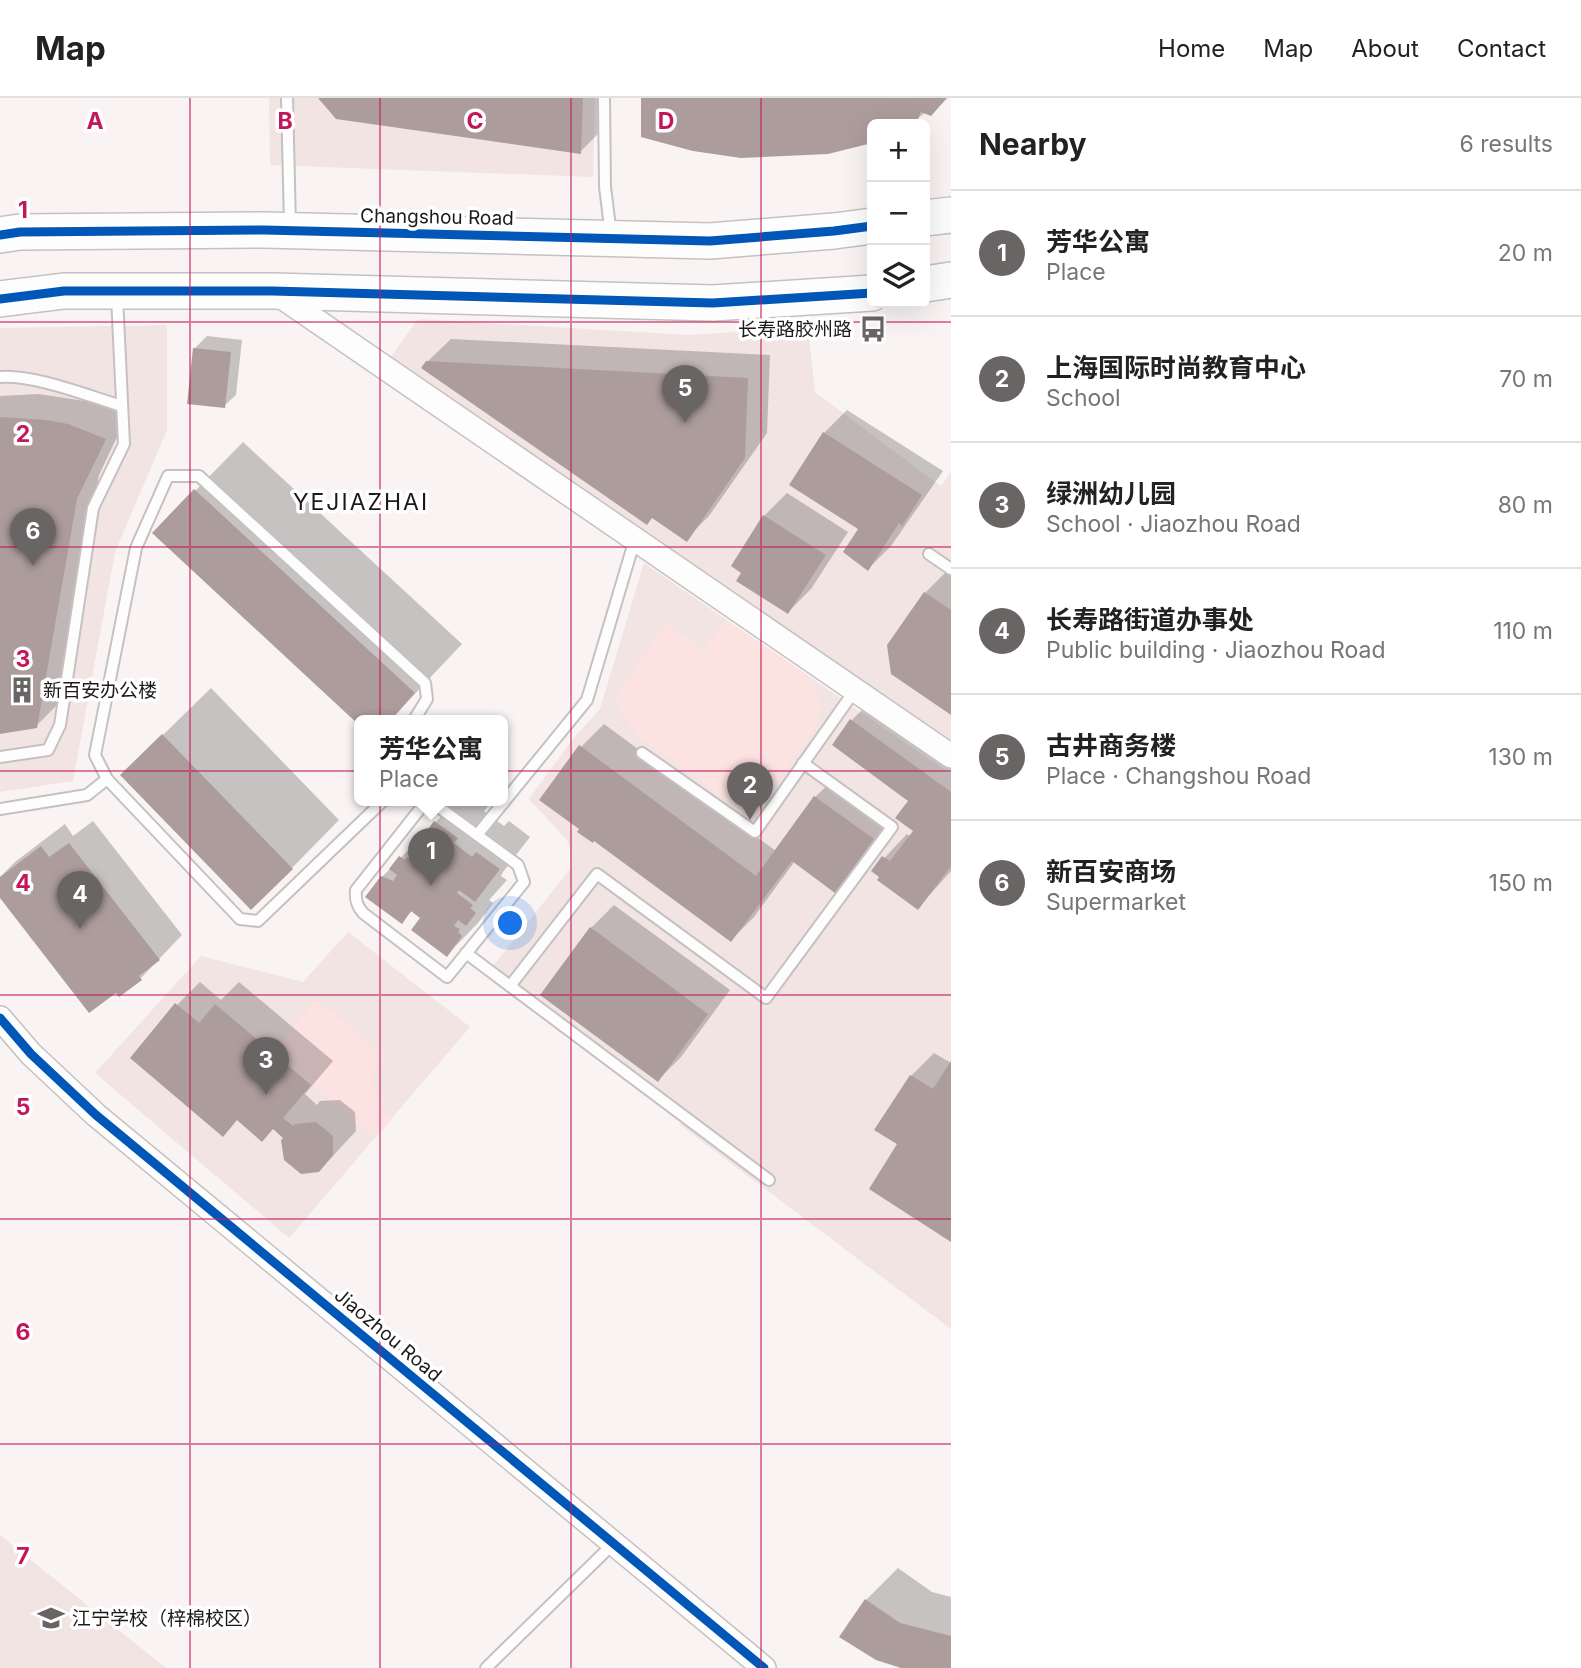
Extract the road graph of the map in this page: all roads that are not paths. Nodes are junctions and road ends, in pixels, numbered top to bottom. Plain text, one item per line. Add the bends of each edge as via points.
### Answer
1 (287, 98) edge
2 (604, 98) edge
3 (951, 215) edge
4 (930, 218) edge
5 (867, 227) edge
6 (290, 230) junction
7 (0, 235) edge
8 (611, 239) junction
9 (951, 280) edge
10 (930, 283) edge
11 (116, 290) junction
12 (273, 291) junction
13 (867, 293) edge
14 (0, 299) edge
15 (0, 377) edge
16 (122, 406) junction
17 (635, 539) junction
18 (929, 554) dead end
19 (951, 569) edge
20 (855, 690) junction
21 (417, 715) edge
22 (642, 753) dead end
23 (951, 756) edge
24 (0, 757) edge
25 (803, 763) junction
26 (107, 779) junction
27 (508, 797) edge
28 (378, 806) edge
29 (423, 806) edge
30 (436, 806) edge
31 (500, 806) edge
32 (0, 809) edge
33 (477, 835) junction
34 (466, 953) junction
35 (510, 986) junction
36 (0, 1018) edge
37 (769, 1181) dead end
38 (613, 1544) junction
39 (486, 1668) edge
40 (764, 1668) edge

1 - 6 lane
2 - 8 lane
3 - 4 main road
5 - 8 main road, Changshou Road via 710,241
6 - 7 main road, Changshou Road
6 - 8 main road, Changshou Road
9 - 10 main road
11 - 12 main road
11 - 14 main road
11 - 16 lane
12 - 13 main road via 713,303
12 - 17 street
15 - 16 lane via 51,385
16 - 24 lane via 124,444 93,508 60,725 48,750
17 - 20 street
17 - 27 lane via 587,699
18 - 19 lane
20 - 23 street
20 - 25 lane
21 - 26 lane via 427,699 425,683 199,476 168,476 136,548 95,755
22 - 25 lane via 755,832
25 - 35 lane via 892,827 766,998 597,874
26 - 28 lane via 240,919 258,921
26 - 32 lane via 87,795
29 - 34 lane via 356,890 357,906 447,977
30 - 33 lane
31 - 33 lane
33 - 34 lane via 518,865 524,881
34 - 35 lane
35 - 37 lane
36 - 38 street, Jiaozhou Road via 96,1115
38 - 39 lane
38 - 40 street, Jiaozhou Road

